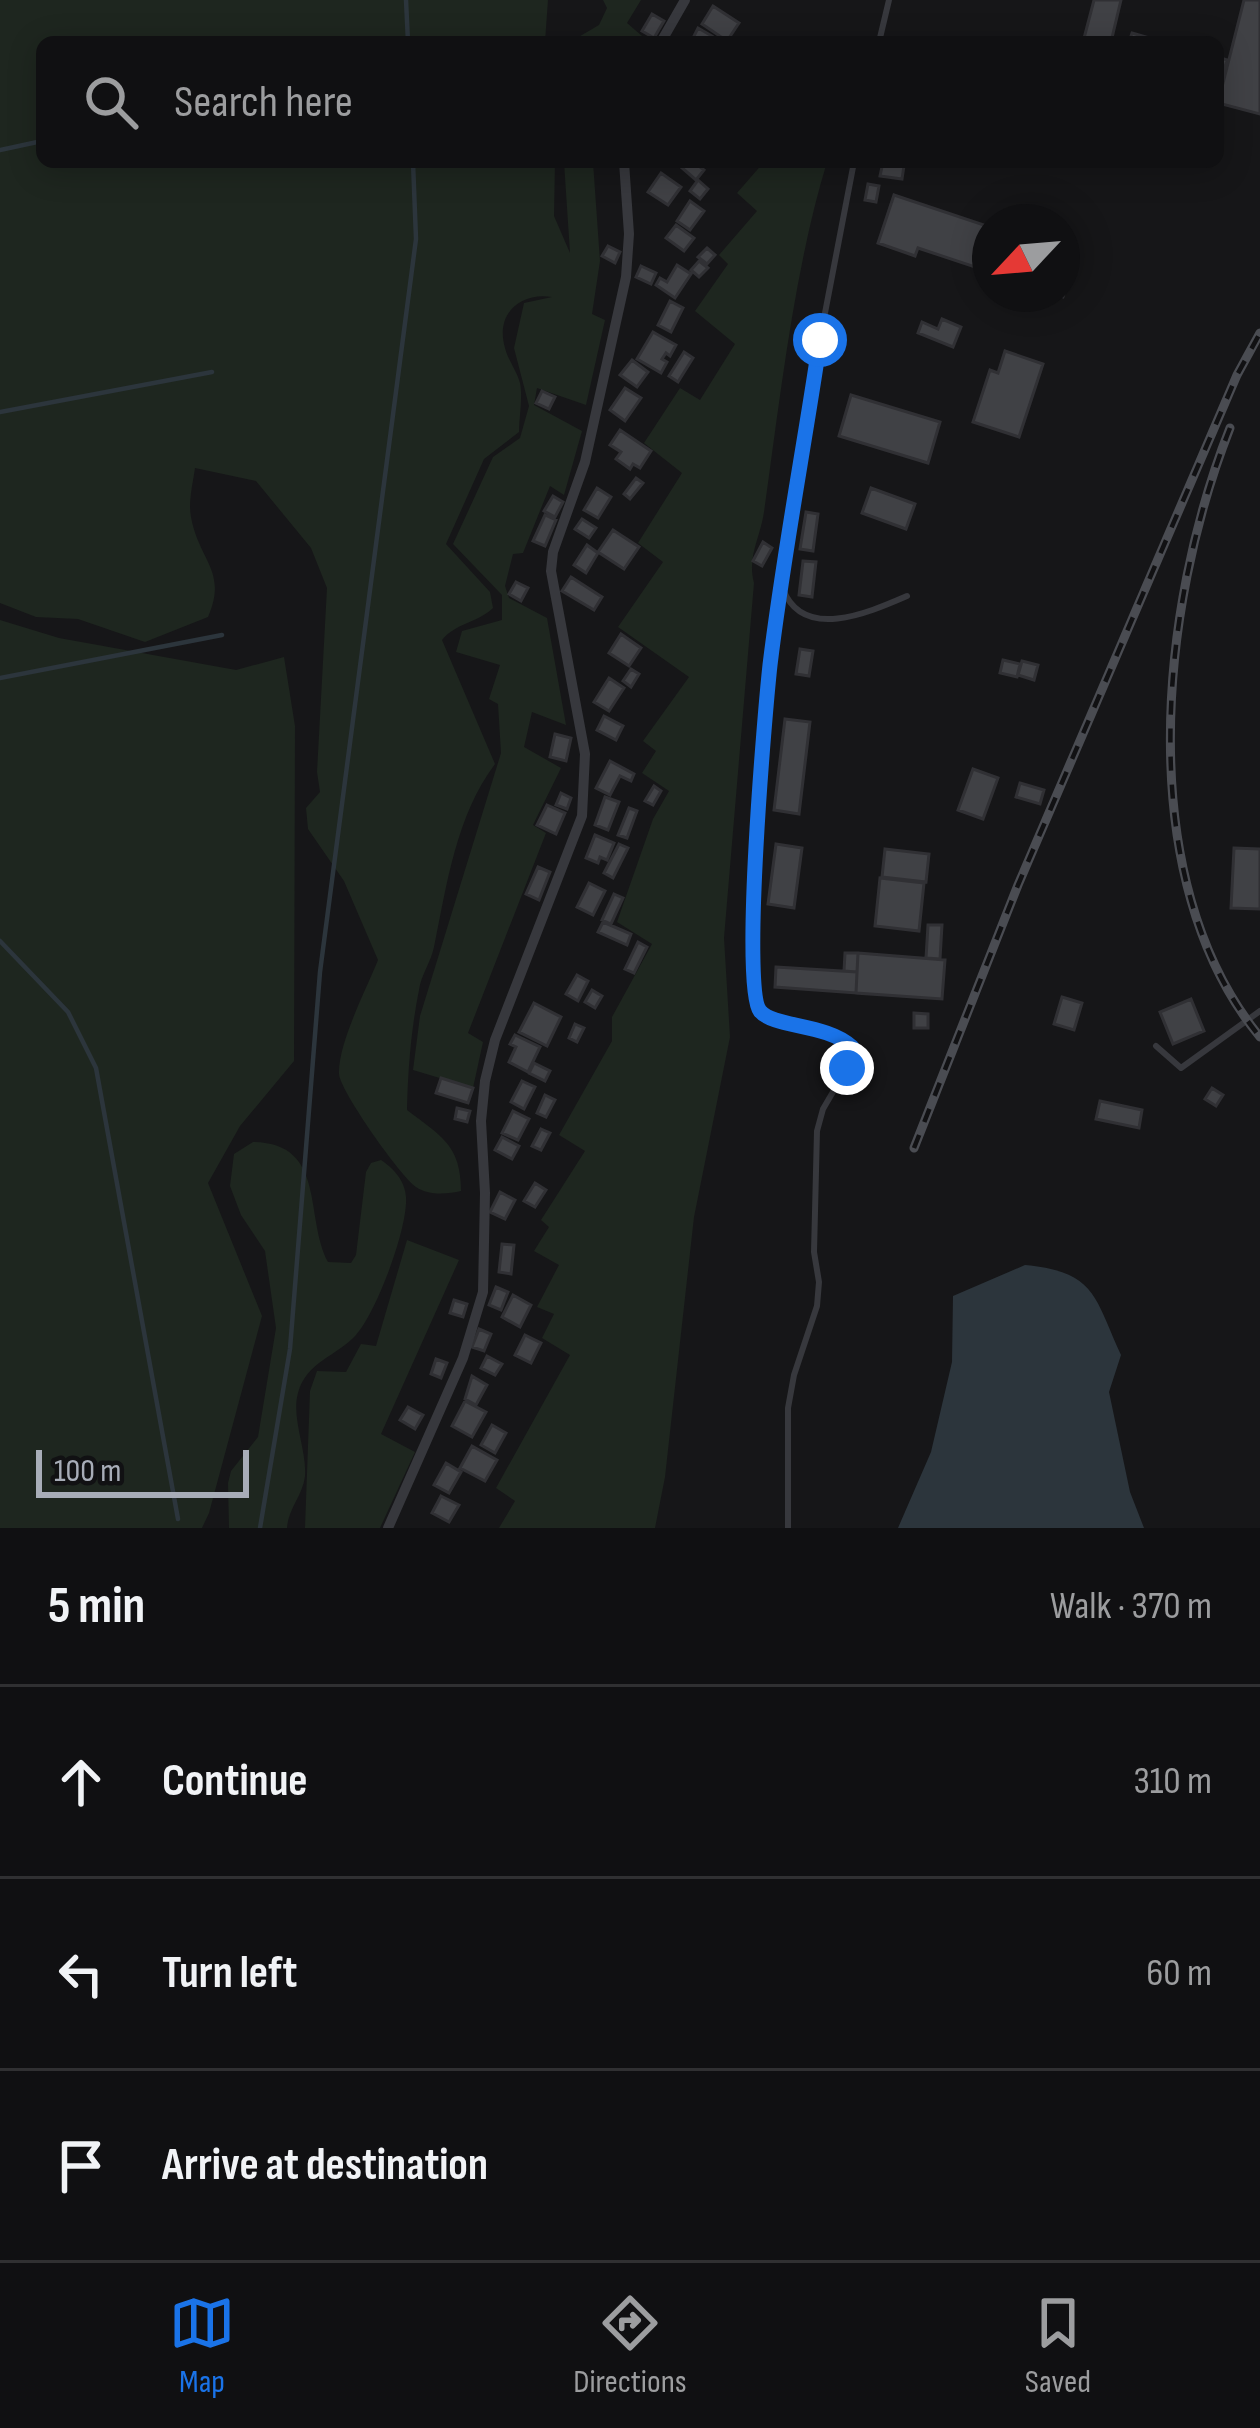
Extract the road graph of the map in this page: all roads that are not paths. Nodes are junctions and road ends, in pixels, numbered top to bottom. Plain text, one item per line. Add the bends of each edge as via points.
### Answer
1 (685, 0) edge
2 (889, 0) edge
3 (665, 36) edge
4 (880, 36) edge
5 (624, 168) edge
6 (853, 168) edge
7 (783, 589) junction
8 (907, 596) dead end
9 (1260, 1011) edge
10 (1156, 1046) dead end
11 (388, 1528) edge
12 (788, 1528) edge

1 - 3 street
2 - 4 lane
5 - 11 street via 626,277 586,461 551,571 585,754 582,816 485,1081 483,1292 463,1358
6 - 7 lane
7 - 8 lane via 810,618 840,619
7 - 12 lane via 770,666 754,999 770,1019 839,1035 852,1047 817,1131 819,1282 788,1408
9 - 10 lane via 1181,1068

